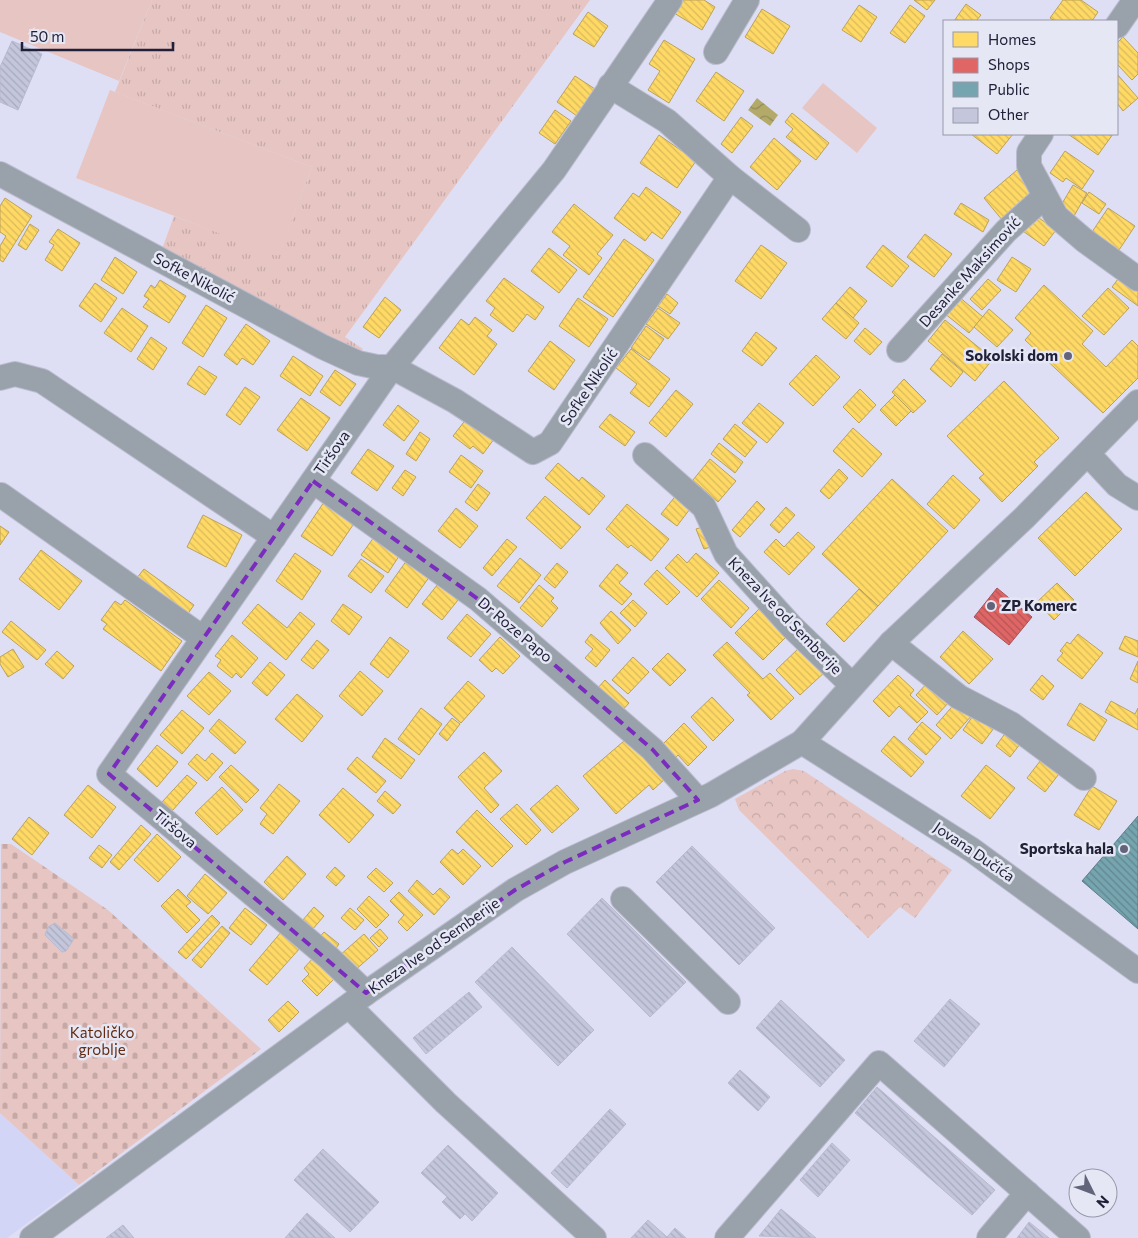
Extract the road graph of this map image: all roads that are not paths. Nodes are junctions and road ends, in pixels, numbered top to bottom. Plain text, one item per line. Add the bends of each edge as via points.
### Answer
1 (670, 0) edge
2 (747, 0) edge
3 (1135, 0) edge
4 (1118, 25) edge
5 (716, 52) dead end
6 (610, 86) junction
7 (1040, 135) edge
8 (0, 174) edge
9 (730, 177) junction
10 (1044, 197) junction
11 (798, 230) dead end
12 (1138, 279) edge
13 (899, 350) dead end
14 (392, 367) junction
15 (0, 378) edge
16 (1138, 402) edge
17 (1088, 454) junction
18 (645, 455) dead end
19 (312, 481) junction
20 (1, 495) edge
21 (1138, 498) edge
22 (274, 537) junction
23 (203, 638) junction
24 (891, 643) junction
25 (852, 685) junction
26 (802, 742) junction
27 (1084, 778) dead end
28 (698, 800) junction
29 (623, 898) dead end
30 (1138, 971) edge
31 (358, 999) junction
32 (728, 1002) dead end
33 (1026, 1194) junction
34 (32, 1238) edge
35 (594, 1238) edge
36 (727, 1238) edge
37 (989, 1238) edge
38 (1078, 1238) edge

1 - 6 street
2 - 5 street
3 - 4 street
6 - 9 street via 667,121
6 - 14 street via 554,170
7 - 10 street via 1029,152 1028,166
8 - 14 street, Sofke Nikolić via 358,364
9 - 11 street
9 - 14 street, Sofke Nikolić via 550,443 533,452 455,401
10 - 12 street via 1056,216
10 - 13 street, Desanke Maksimović via 1006,231
14 - 19 street, Tiršova
15 - 22 street via 15,374 42,381
16 - 17 street, Kneza Ive od Semberije
17 - 21 street via 1117,485
17 - 24 street, Kneza Ive od Semberije
18 - 25 street, Kneza Ive od Semberije via 704,508 726,554 791,626
19 - 22 street, Tiršova
19 - 28 street, Dr Roze Papo via 478,599 652,749
20 - 23 street
22 - 23 street, Tiršova
23 - 31 street, Tiršova via 109,774 328,957
24 - 25 street, Kneza Ive od Semberije
24 - 27 street via 959,697 1011,724
25 - 26 street, Kneza Ive od Semberije
26 - 28 street, Kneza Ive od Semberije
26 - 30 street, Jovana Dučića via 972,850
28 - 31 street, Kneza Ive od Semberije via 565,862 515,890
29 - 32 street
31 - 34 street, Kneza Ive od Semberije
31 - 35 street via 446,1103
33 - 36 street via 879,1063
33 - 37 street
33 - 38 street

